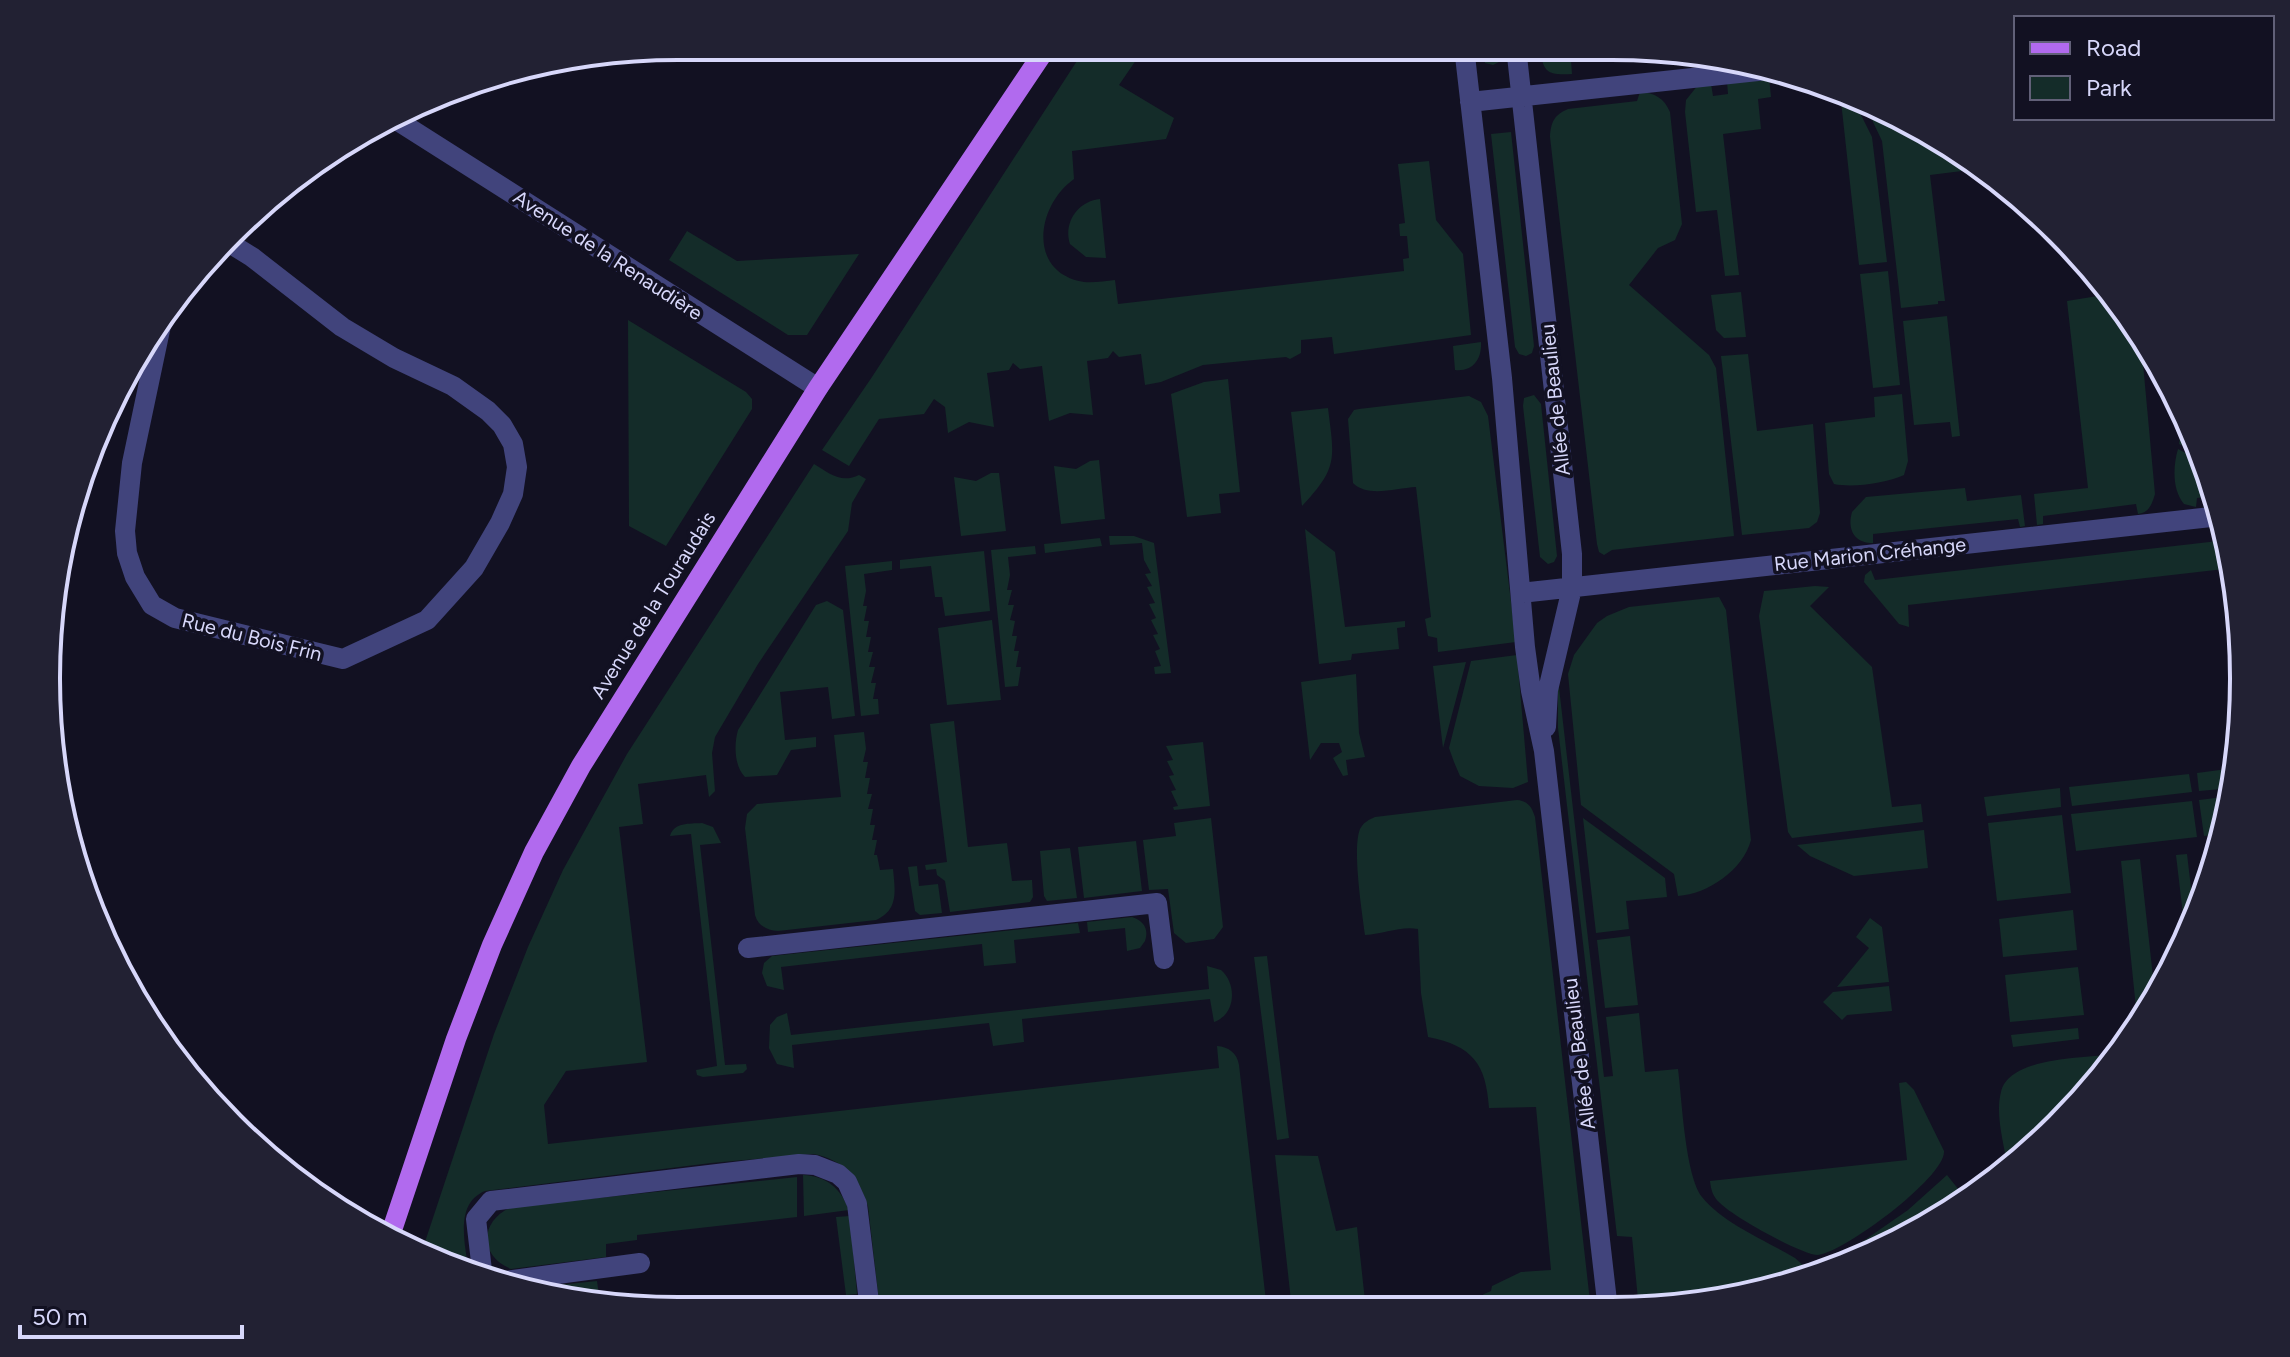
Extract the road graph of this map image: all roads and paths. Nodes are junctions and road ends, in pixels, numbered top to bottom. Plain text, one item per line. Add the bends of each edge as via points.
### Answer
1 (1038, 60) edge
2 (1465, 60) edge
3 (1518, 60) edge
4 (1738, 73) edge
5 (1522, 97) junction
6 (1470, 102) junction
7 (404, 125) edge
8 (236, 247) edge
9 (156, 348) edge
10 (818, 388) junction
11 (2209, 517) edge
12 (1572, 588) junction
13 (1521, 593) junction
14 (1544, 751) junction
15 (748, 948) dead end
16 (1164, 959) dead end
17 (393, 1227) edge
18 (640, 1263) dead end
19 (481, 1264) edge
20 (527, 1278) edge
21 (868, 1297) edge
22 (1607, 1297) edge

1 - 10 main road, Avenue de la Touraudais
2 - 6 street, Allée de Beaulieu
3 - 5 street, Allée de Beaulieu
4 - 5 street
5 - 6 street
5 - 12 street, Allée de Beaulieu
6 - 13 street, Allée de Beaulieu
7 - 10 street, Avenue de la Renaudière
8 - 9 street, Rue du Bois Frin via 342,327 453,386 502,425 517,467 513,494 474,568 427,620 343,659 175,618 152,605 135,577 125,531
10 - 17 main road, Avenue de la Touraudais via 581,766 534,852 456,1039
11 - 12 street, Rue Marion Créhange
12 - 13 street, Rue Marion Créhange
12 - 14 street, Allée de Beaulieu via 1548,690
13 - 14 street, Allée de Beaulieu via 1531,691
14 - 22 street, Allée de Beaulieu
15 - 16 street via 1157,903
18 - 20 street
19 - 21 street via 476,1219 491,1201 815,1165 838,1174 853,1192

